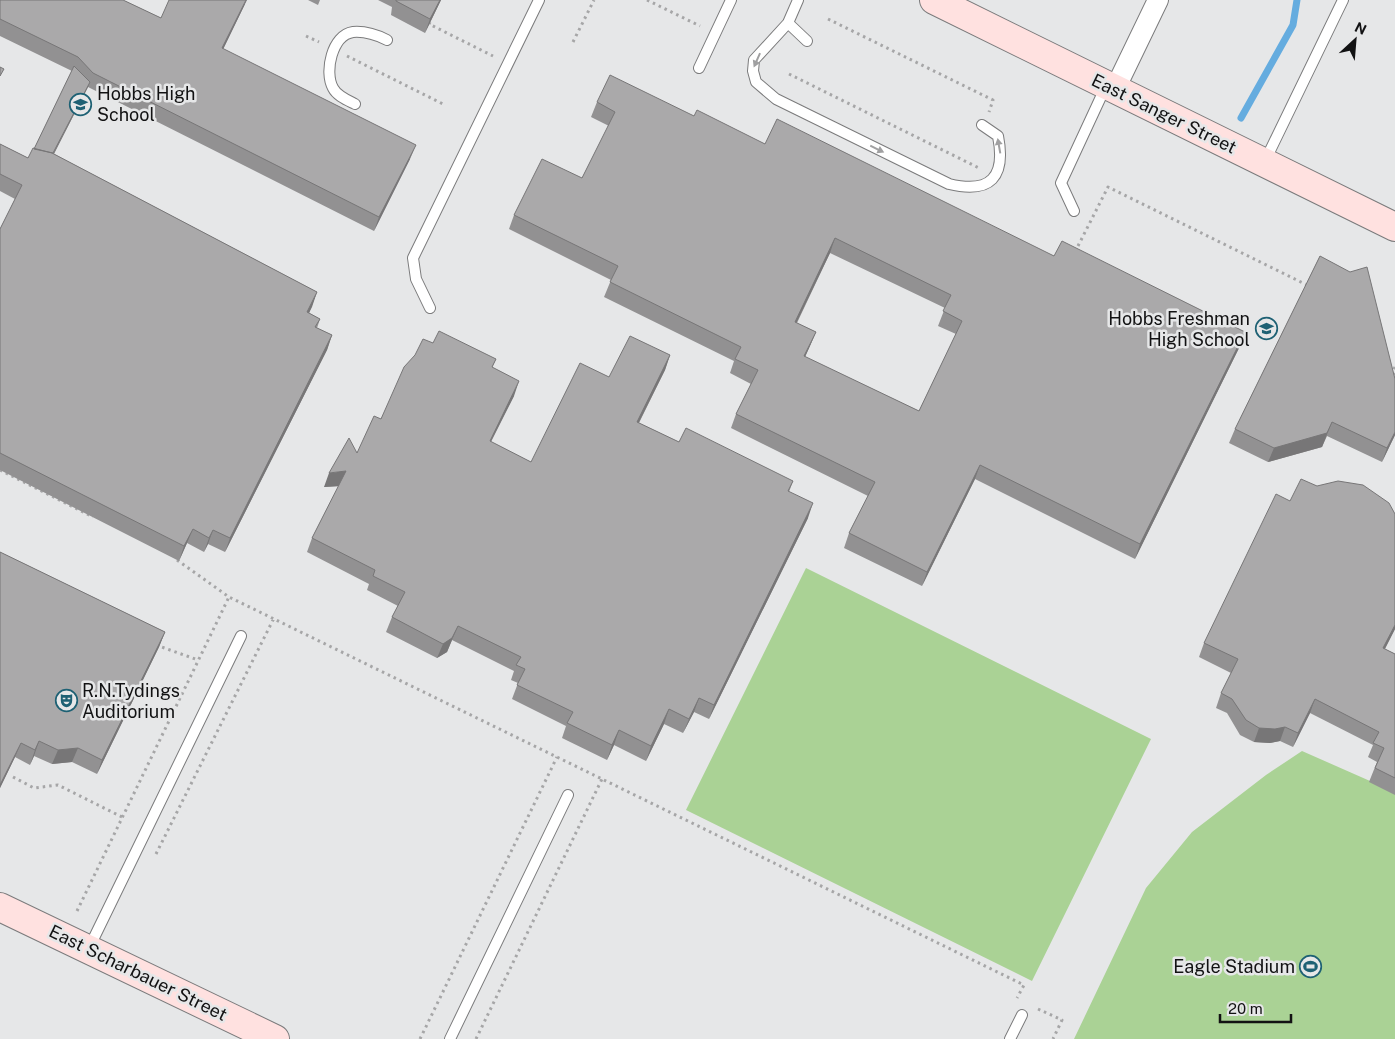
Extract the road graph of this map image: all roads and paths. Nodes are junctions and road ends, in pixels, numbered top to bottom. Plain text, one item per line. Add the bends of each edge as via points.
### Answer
1 (539, 0) edge
2 (594, 0) edge
3 (646, 0) edge
4 (731, 0) edge
5 (798, 0) edge
6 (934, 0) edge
7 (1158, 0) edge
8 (1343, 0) edge
9 (433, 16) edge
10 (828, 19) dead end
11 (788, 23) junction
12 (715, 33) junction
13 (306, 36) dead end
14 (387, 40) dead end
15 (807, 41) dead end
16 (573, 42) dead end
17 (335, 50) junction
18 (500, 59) dead end
19 (699, 68) dead end
20 (789, 74) dead end
21 (1111, 87) junction
22 (355, 104) dead end
23 (445, 105) dead end
24 (984, 121) joint
25 (1265, 163) junction
26 (996, 176) junction
27 (1074, 211) dead end
28 (1395, 227) edge
29 (1078, 246) dead end
30 (1304, 293) edge
31 (430, 308) dead end
32 (1395, 367) edge
33 (1395, 380) edge
34 (0, 470) edge
35 (94, 518) edge
36 (170, 556) edge
37 (229, 596) junction
38 (274, 618) junction
39 (241, 636) dead end
40 (150, 642) edge
41 (198, 660) junction
42 (557, 757) junction
43 (13, 778) edge
44 (602, 779) junction
45 (568, 794) dead end
46 (122, 817) junction
47 (154, 858) dead end
48 (0, 907) edge
49 (77, 911) dead end
50 (88, 949) junction
51 (1024, 985) dead end
52 (1022, 1015) dead end
53 (1062, 1020) dead end
54 (275, 1039) edge
55 (420, 1039) edge
56 (450, 1039) edge
57 (476, 1039) edge
58 (1010, 1039) edge
59 (1053, 1039) edge

1 - 31 lane via 413,258 416,279
2 - 16 path
3 - 12 path
4 - 12 lane
5 - 11 lane
6 - 21 main road, East Sanger Street
7 - 21 street
8 - 25 lane
9 - 18 path via 429,24
10 - 24 path via 993,100
11 - 15 lane
11 -> 26 lane via 758,54 752,70 756,82 776,99 949,184 968,188 988,185
12 - 19 lane
13 - 17 path
14 - 17 lane via 372,34 352,32 340,38
17 - 22 lane via 330,62 332,88
17 - 23 path
20 - 26 path
21 - 25 main road, East Sanger Street
21 - 27 lane via 1061,183
26 -> 24 lane via 1001,159 998,136
25 - 28 main road, East Sanger Street
29 - 30 path via 1108,186 1308,284
32 - 33 path
34 - 35 path
36 - 37 path
37 - 38 path
37 - 41 path
38 - 42 path
38 - 47 path
39 - 50 lane
40 - 41 path
41 - 46 path
42 - 44 path
42 - 55 path
43 - 46 path via 34,788 58,785
44 - 51 path
44 - 57 path
45 - 56 lane
46 - 49 path
48 - 50 main road, East Scharbauer Street
50 - 54 main road, East Scharbauer Street
52 - 58 lane
53 - 59 path

